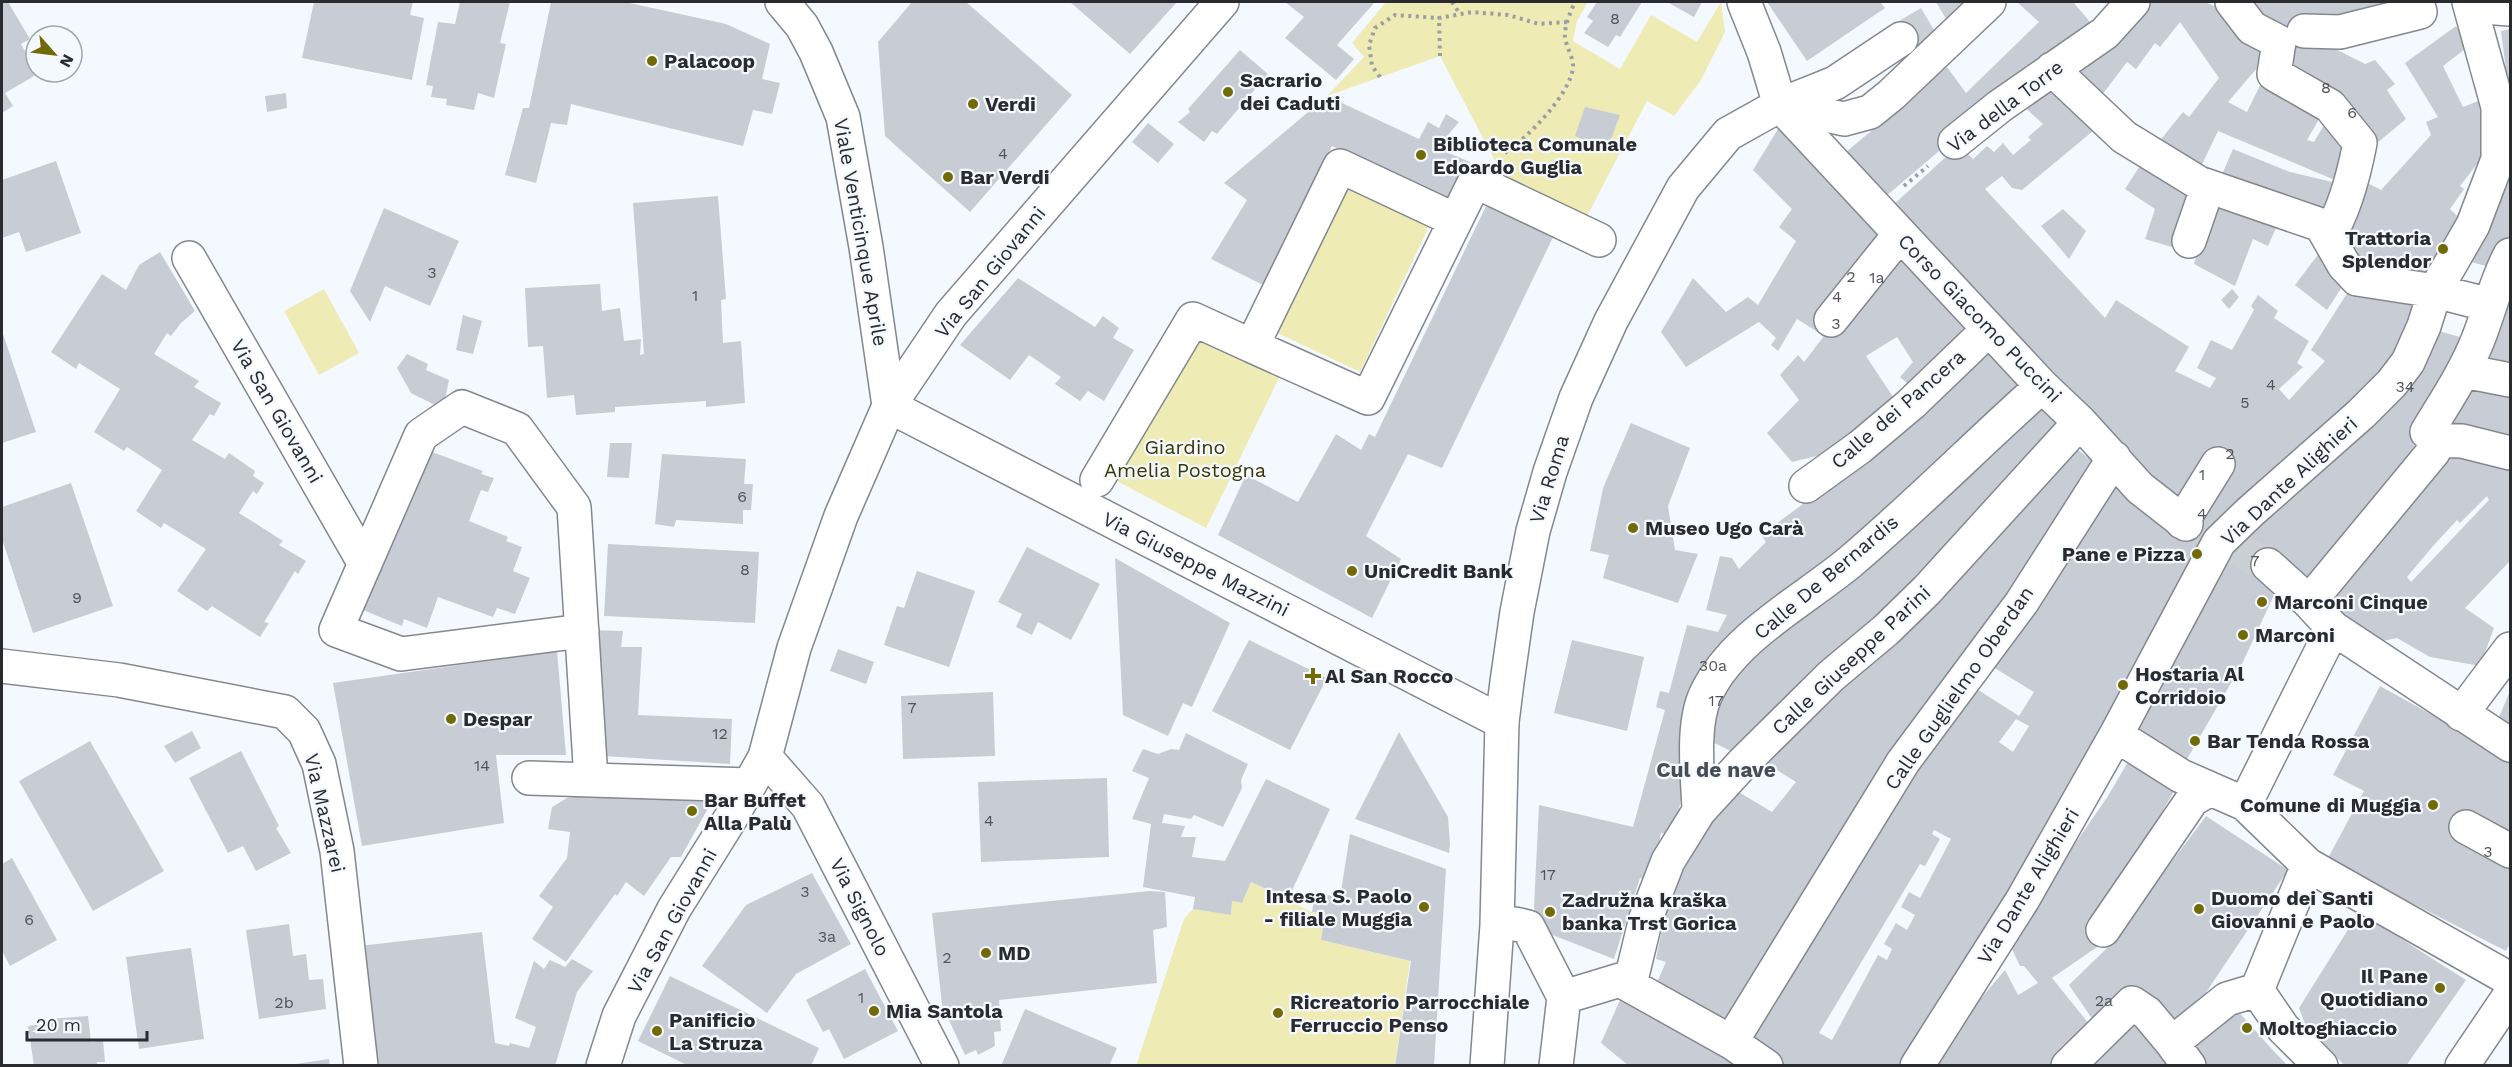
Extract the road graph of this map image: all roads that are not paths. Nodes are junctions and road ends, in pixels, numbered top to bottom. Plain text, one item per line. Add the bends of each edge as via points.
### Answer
1 (782, 2) edge
2 (1222, 2) edge
3 (1744, 2) edge
4 (1989, 2) edge
5 (2133, 2) edge
6 (2232, 2) edge
7 (2417, 2) edge
8 (2492, 6) edge
9 (2295, 34) junction
10 (1901, 39) tunnel mouth
11 (2052, 69) junction
12 (1780, 105) junction
13 (1955, 142) road end
14 (2208, 186) junction
15 (1455, 220) junction
16 (1900, 234) junction
17 (2328, 237) junction
18 (1599, 240) dead end
19 (2189, 241) dead end
20 (189, 258) dead end
21 (2508, 267) edge
22 (2435, 291) junction
23 (2490, 305) junction
24 (1831, 320) dead end
25 (1988, 330) junction
26 (1252, 346) junction
27 (2464, 371) junction
28 (2511, 380) edge
29 (2042, 387) junction
30 (889, 406) junction
31 (2080, 422) junction
32 (2435, 440) junction
33 (2511, 453) edge
34 (2114, 458) junction
35 (2218, 464) dead end
36 (1097, 480) dead end
37 (1806, 486) dead end
38 (2206, 535) junction
39 (365, 564) junction
40 (2268, 565) tunnel mouth
41 (2309, 602) junction
42 (2333, 628) junction
43 (582, 631) junction
44 (2511, 649) edge
45 (2, 666) edge
46 (2461, 714) junction
47 (1502, 723) junction
48 (2116, 735) junction
49 (2511, 745) edge
50 (757, 771) junction
51 (529, 778) dead end
52 (591, 780) junction
53 (2194, 788) junction
54 (2245, 804) junction
55 (1699, 811) junction
56 (2466, 827) dead end
57 (2511, 851) edge
58 (2308, 865) junction
59 (1506, 924) junction
60 (2103, 930) dead end
61 (1625, 982) junction
62 (2507, 985) edge
63 (2242, 995) junction
64 (1564, 998) junction
65 (1731, 1042) junction
66 (2181, 1054) edge
67 (606, 1064) edge
68 (1558, 1064) edge
69 (361, 1065) edge
70 (942, 1065) edge
71 (1487, 1065) edge
72 (1766, 1065) edge
73 (1917, 1065) edge
74 (2068, 1065) edge
75 (2321, 1065) edge
76 (2462, 1065) edge

1 - 30 street, Viale Venticinque Aprile via 802,26 816,52 843,117
2 - 30 street, Via San Giovanni via 951,314
3 - 12 street
4 - 12 street via 1870,112 1844,119
5 - 11 street, Via della Torre via 2105,33
6 - 9 street via 2252,28
7 - 9 street via 2420,12 2340,32
8 - 22 street, Via Dante Alighieri via 2498,159 2472,225
9 - 17 street via 2274,74 2330,106 2361,143
10 - 12 street, Via Roma via 1835,83
11 - 13 street, Via della Torre
11 - 14 street via 2124,136
12 - 16 street, Corso Giacomo Puccini
12 - 47 street, Via Roma via 1728,134 1683,188 1611,321 1576,398 1533,531
14 - 17 street via 2321,225
14 - 19 street
15 - 18 street via 1475,181
15 - 26 street via 1368,398
15 - 26 street via 1340,166
16 - 24 street
16 - 25 street, Corso Giacomo Puccini
17 - 22 street via 2357,279
20 - 39 street, Via San Giovanni
21 - 23 street
22 - 23 street
22 - 38 street, Via Dante Alighieri via 2408,362 2392,383
23 - 27 street
25 - 29 street, Corso Giacomo Puccini
25 - 37 street, Calle dei Pancera via 1911,404
26 - 36 street via 1193,319
27 - 28 street
27 - 32 street via 2427,432
29 - 31 street, Corso Giacomo Puccini
29 - 55 street, Calle De Bernardis via 1849,562 1733,654 1706,694 1697,734
30 - 47 street, Via Giuseppe Mazzini
30 - 50 street, Via San Giovanni via 837,527 794,648
31 - 34 street, Corso Giacomo Puccini
31 - 55 street, Calle Giuseppe Parini via 1927,590 1831,676
32 - 33 street via 2462,441
32 - 41 street via 2434,451
34 - 38 street, Corso Giacomo Puccini via 2140,488
34 - 65 street, Calle Guglielmo Oberdan via 2022,602 1903,762
35 - 38 street
38 - 48 street, Via Dante Alighieri
39 - 43 street via 336,630 401,654
39 - 43 street via 421,435 462,408 517,429 574,507
40 - 41 street
41 - 42 street
42 - 46 street
42 - 54 street
43 - 52 street
44 - 46 street
45 - 69 street, Via Mazzarei via 119,680 285,712 304,731 319,764 337,851
46 - 49 street
47 - 59 street, Via Roma
48 - 53 street
48 - 73 street, Via Dante Alighieri via 2023,899
50 - 52 street
50 - 67 street, Via San Giovanni via 674,909 619,1016
50 - 70 street, Via Signolo via 808,806
51 - 52 street
53 - 54 street
53 - 60 street
54 - 58 street
55 - 61 street, Calle Giuseppe Parini via 1668,861
56 - 57 street
58 - 62 street
58 - 63 street
59 - 64 street via 1528,927
59 - 71 street, Via Roma
61 - 64 street
61 - 65 street
62 - 76 street
63 - 66 street
63 - 75 street
64 - 68 street
65 - 72 street
66 - 74 street via 2142,1007 2132,1002

